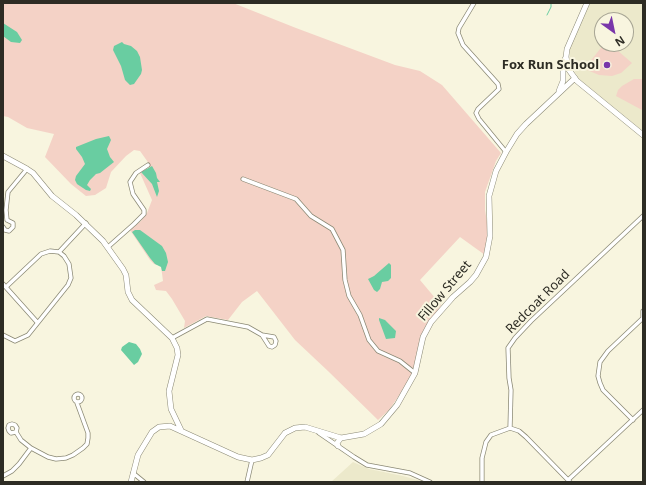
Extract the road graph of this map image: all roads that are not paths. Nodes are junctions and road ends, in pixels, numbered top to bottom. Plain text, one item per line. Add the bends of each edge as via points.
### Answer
1 (474, 3) edge
2 (587, 3) edge
3 (566, 57) junction
4 (569, 70) junction
5 (563, 74) junction
6 (575, 78) junction
7 (559, 92) junction
8 (643, 135) edge
9 (506, 152) junction
10 (3, 156) edge
11 (148, 165) dead end
12 (27, 169) junction
13 (243, 179) dead end
14 (643, 216) edge
15 (7, 220) junction
16 (3, 223) edge
17 (86, 223) junction
18 (3, 228) edge
19 (108, 247) junction
20 (59, 252) junction
21 (5, 286) edge
22 (643, 311) edge
23 (643, 317) edge
24 (37, 322) junction
25 (3, 335) edge
26 (262, 335) dead end
27 (172, 338) junction
28 (415, 373) junction
29 (77, 403) dead end
30 (643, 410) edge
31 (632, 420) junction
32 (510, 428) junction
33 (181, 430) junction
34 (317, 431) junction
35 (16, 432) dead end
36 (341, 438) junction
37 (338, 446) junction
38 (31, 448) junction
39 (252, 460) junction
40 (133, 473) junction
41 (3, 476) edge
42 (569, 481) edge
43 (131, 482) edge
44 (144, 482) edge
45 (247, 482) edge
46 (430, 482) edge
47 (482, 482) edge

1 - 9 street via 458,33 463,45 500,88 476,113
2 - 3 street
3 - 4 street
3 - 5 street via 562,63
4 - 5 street
4 - 6 street
5 - 7 street
6 - 7 street, Fillow Street
6 - 8 street
7 - 9 street, Fillow Street via 517,134
9 - 28 street, Fillow Street via 496,171 488,196 490,236 486,257 476,275 453,296 428,326
10 - 12 street
11 - 19 street via 136,173 130,182 133,194 144,214
12 - 15 street via 8,192
12 - 17 street via 56,200
13 - 28 street via 296,199 311,216 332,229 343,250 349,296 360,315 369,340 378,351 400,361
14 - 32 street, Redcoat Road via 514,338 508,348
15 - 16 street
15 - 18 street via 13,223 13,227 9,231
17 - 19 street
17 - 20 street
19 - 27 street via 125,272 132,300
20 - 21 street via 41,254
20 - 24 street via 69,264 71,278
21 - 24 street
22 - 23 street
23 - 31 street via 608,351 600,362 598,376 604,390
24 - 25 street via 28,335 15,341
26 - 27 street via 244,326 207,319
27 - 33 street via 178,355 169,391 171,409
28 - 36 street, Fillow Street via 397,405 381,424 364,434
29 - 38 street via 88,433 84,448 66,458 56,459
30 - 31 street
31 - 42 street
32 - 42 street via 526,437
32 - 47 street via 491,435 486,442 482,458
33 - 39 street via 238,457
33 - 40 street via 170,426 159,427 152,432 138,455
34 - 36 street, Fillow Street
34 - 37 street
34 - 39 street, Fillow Street via 301,427 291,429 268,455
35 - 38 street
36 - 37 street
37 - 46 street via 367,465 406,472
38 - 41 street via 16,468
39 - 45 street
40 - 43 street
40 - 44 street

